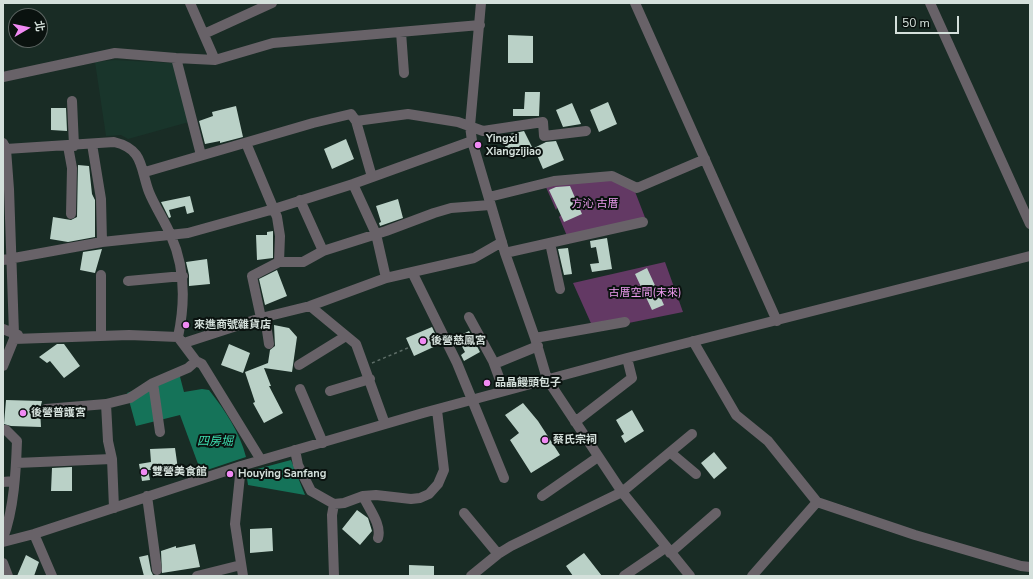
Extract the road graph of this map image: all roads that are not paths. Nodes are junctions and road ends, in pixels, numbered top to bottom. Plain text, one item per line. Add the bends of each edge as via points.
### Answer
1 (190, 3) edge
2 (272, 3) edge
3 (481, 3) edge
4 (635, 3) edge
5 (930, 3) edge
6 (480, 25) junction
7 (401, 32) junction
8 (204, 34) junction
9 (176, 58) junction
10 (216, 60) junction
11 (404, 73) dead end
12 (3, 77) edge
13 (72, 102) dead end
14 (356, 121) junction
15 (470, 126) junction
16 (586, 132) dead end
17 (472, 141) junction
18 (246, 143) junction
19 (92, 144) junction
20 (4, 146) edge
21 (71, 146) junction
22 (200, 154) junction
23 (705, 159) junction
24 (145, 172) junction
25 (372, 177) junction
26 (353, 184) junction
27 (6, 190) edge
28 (300, 200) junction
29 (490, 201) junction
30 (274, 209) junction
31 (72, 214) dead end
32 (643, 222) dead end
33 (1030, 224) edge
34 (376, 234) junction
35 (171, 236) junction
36 (102, 242) junction
37 (502, 242) junction
38 (550, 243) junction
39 (323, 251) junction
40 (505, 253) junction
41 (1030, 256) edge
42 (8, 260) edge
43 (279, 262) junction
44 (412, 272) junction
45 (101, 274) dead end
46 (182, 276) junction
47 (386, 278) junction
48 (128, 282) dead end
49 (560, 289) dead end
50 (310, 306) junction
51 (263, 317) junction
52 (469, 317) dead end
53 (777, 321) junction
54 (625, 322) dead end
55 (3, 328) edge
56 (14, 336) junction
57 (101, 336) junction
58 (346, 336) junction
59 (181, 340) junction
60 (693, 341) junction
61 (536, 342) junction
62 (269, 344) dead end
63 (627, 358) junction
64 (196, 361) junction
65 (499, 362) dead end
66 (299, 365) dead end
67 (3, 366) edge
68 (370, 379) junction
69 (547, 379) junction
70 (153, 383) junction
71 (300, 389) dead end
72 (330, 391) dead end
73 (504, 392) junction
74 (471, 400) junction
75 (106, 404) junction
76 (46, 409) dead end
77 (437, 410) junction
78 (575, 422) junction
79 (386, 424) junction
80 (3, 430) edge
81 (160, 432) dead end
82 (692, 434) dead end
83 (323, 443) junction
84 (295, 450) junction
85 (671, 453) junction
86 (598, 457) junction
87 (112, 459) junction
88 (261, 460) junction
89 (16, 463) junction
90 (241, 466) junction
91 (696, 474) dead end
92 (504, 478) dead end
93 (14, 481) junction
94 (3, 482) edge
95 (622, 492) junction
96 (147, 496) junction
97 (364, 496) junction
98 (542, 496) dead end
99 (817, 502) junction
100 (334, 504) junction
101 (114, 508) junction
102 (464, 513) dead end
103 (716, 513) dead end
104 (34, 534) junction
105 (3, 538) edge
106 (378, 538) dead end
107 (3, 542) edge
108 (668, 550) junction
109 (498, 554) junction
110 (3, 563) edge
111 (241, 565) junction
112 (1029, 567) edge
113 (157, 570) dead end
114 (8, 576) edge
115 (52, 576) edge
116 (197, 576) edge
117 (243, 576) edge
118 (334, 576) edge
119 (471, 576) edge
120 (624, 576) edge
121 (690, 576) edge
122 (752, 576) edge

1 - 8 street
2 - 8 street
3 - 6 street
4 - 23 street
5 - 33 street
6 - 7 street
6 - 15 street
7 - 10 street via 272,43
7 - 11 street
8 - 10 street
9 - 10 street
9 - 12 street via 115,52
9 - 22 street
13 - 21 street
14 - 15 street via 408,114
14 - 18 street via 351,114
14 - 25 street
15 - 16 street via 483,131 542,122 544,136
15 - 17 street
17 - 25 street
17 - 29 street
18 - 22 street
18 - 30 street
19 - 21 street
19 - 24 street via 114,142 126,145 139,157
19 - 36 street via 101,199
20 - 21 street
20 - 27 street
21 - 31 street
22 - 24 street
23 - 29 street via 637,188 612,176 554,181
23 - 53 street
24 - 35 street via 149,192
25 - 26 street
26 - 28 street
26 - 34 street
27 - 42 street
28 - 30 street
28 - 39 street
29 - 34 street via 451,208
29 - 37 street
30 - 35 street
30 - 43 street via 280,236
32 - 38 street
34 - 39 street
34 - 47 street
35 - 36 street
35 - 46 street
36 - 42 street
37 - 40 street
37 - 44 street via 474,258
38 - 40 street
38 - 49 street
39 - 43 street via 303,262
40 - 61 street
41 - 53 street
42 - 56 street
43 - 51 street via 252,276
44 - 47 street
44 - 74 street via 457,363
45 - 57 street
46 - 48 street
46 - 59 street
47 - 50 street
50 - 51 street
50 - 58 street
51 - 59 street
51 - 62 street
52 - 73 street via 493,361
53 - 60 street
54 - 61 street
55 - 56 street
56 - 57 street
56 - 67 street
57 - 59 street
58 - 66 street
58 - 68 street via 356,344
59 - 64 street
60 - 63 street
60 - 99 street via 736,415 768,441
61 - 65 street
61 - 69 street
63 - 69 street
63 - 78 street via 632,378
64 - 70 street via 188,368
64 - 88 street via 202,364
68 - 72 street
68 - 79 street
69 - 73 street
69 - 78 street
70 - 75 street via 130,398
70 - 81 street
71 - 83 street
73 - 74 street
74 - 77 street
74 - 92 street
75 - 76 street
75 - 87 street via 108,441
77 - 79 street
77 - 97 street via 444,470 438,484 429,494 420,498
78 - 86 street
79 - 83 street
80 - 89 street via 16,441
82 - 85 street
83 - 84 street
84 - 88 street
84 - 100 street via 298,465 311,491
85 - 91 street
85 - 95 street
86 - 95 street
86 - 98 street
87 - 89 street
87 - 101 street
88 - 90 street
89 - 93 street
90 - 96 street
90 - 111 street via 235,524
93 - 94 street
93 - 105 street
95 - 108 street
95 - 109 street
96 - 101 street
96 - 113 street
97 - 100 street
97 - 106 street via 379,526
99 - 112 street via 915,535
99 - 122 street
100 - 118 street
101 - 104 street
102 - 109 street
103 - 108 street
104 - 107 street
104 - 115 street
108 - 120 street
108 - 121 street
109 - 119 street
110 - 114 street
111 - 116 street
111 - 117 street

